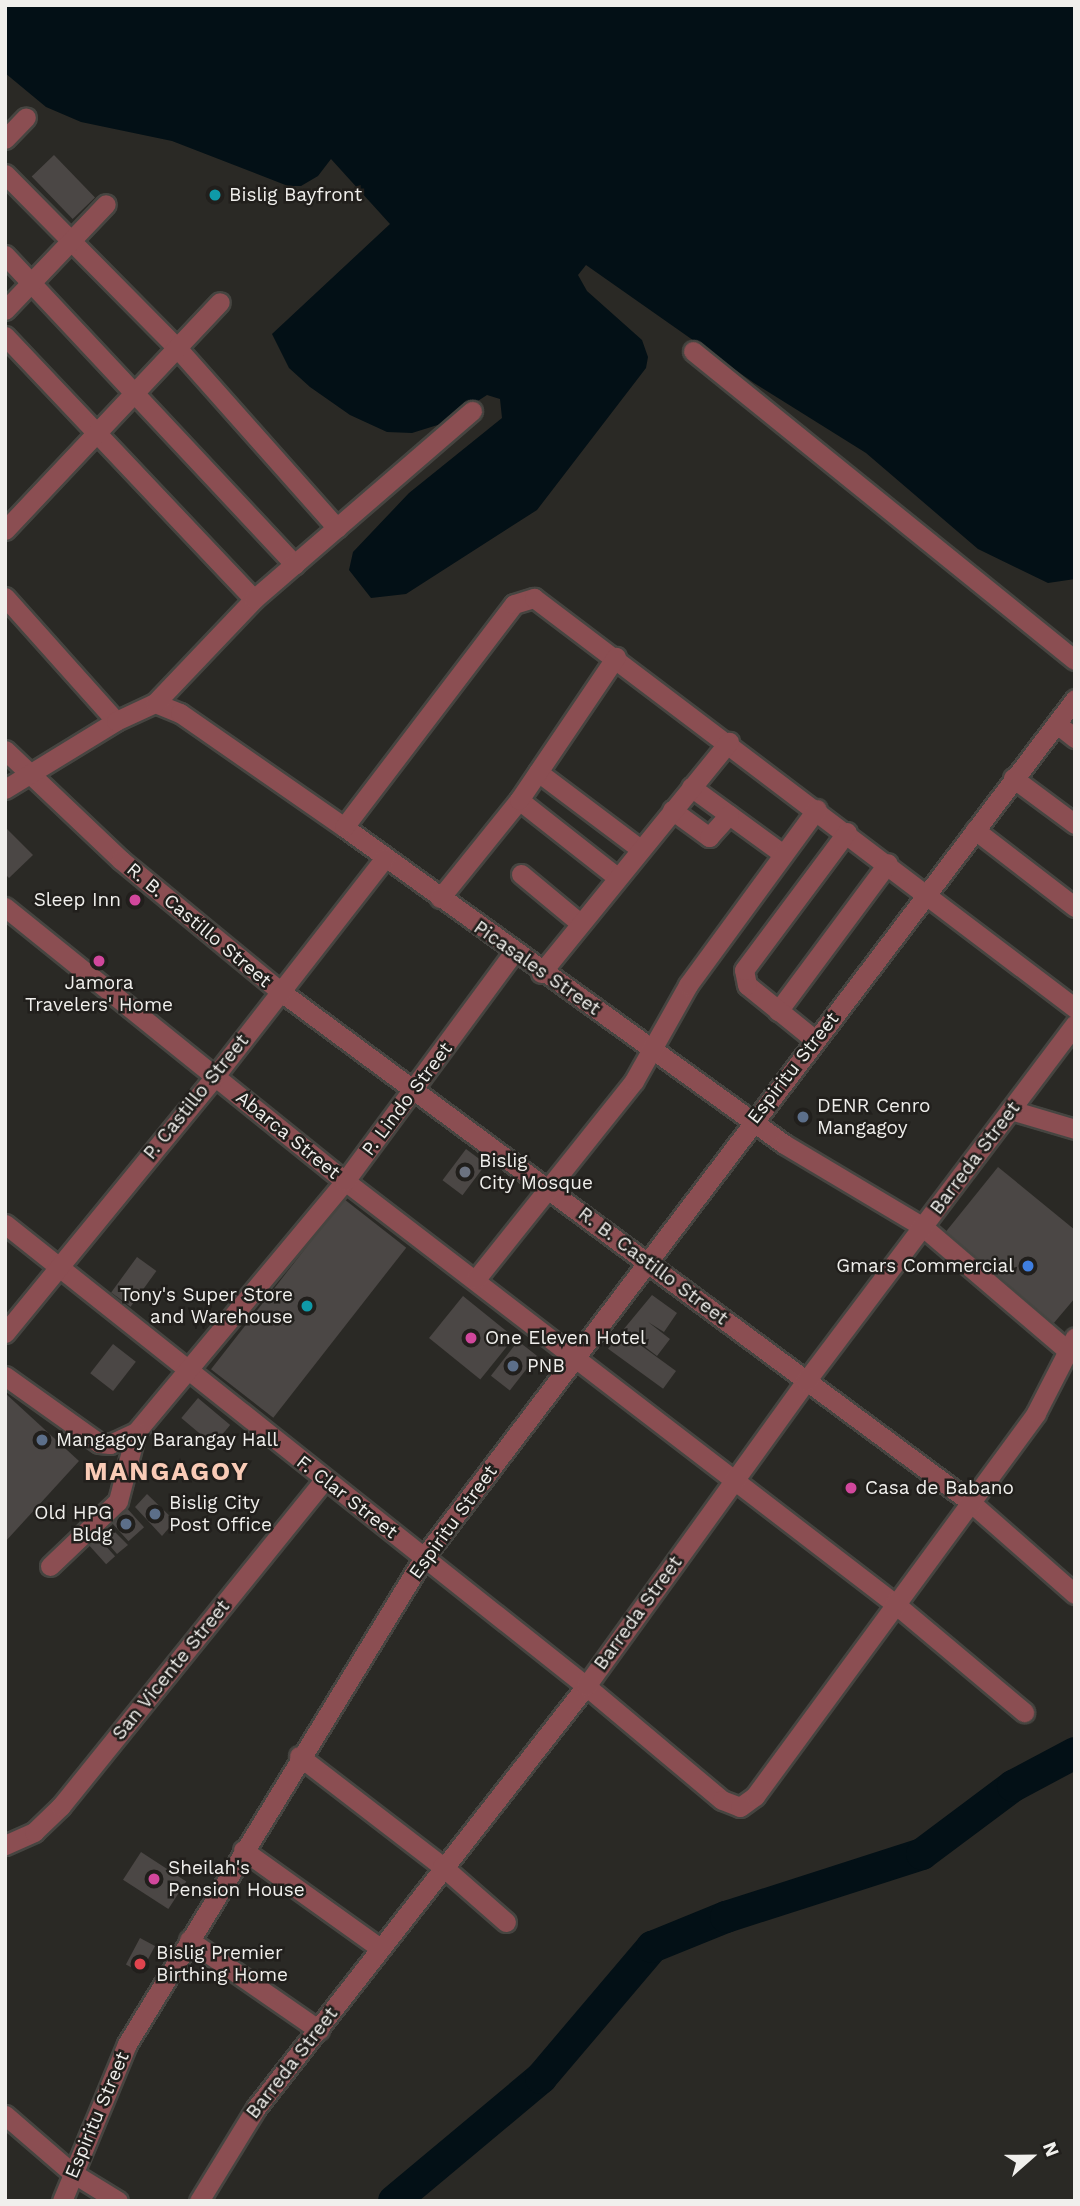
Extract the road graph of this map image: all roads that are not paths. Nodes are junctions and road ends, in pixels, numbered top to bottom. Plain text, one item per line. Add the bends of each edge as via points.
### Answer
1 (26, 117) dead end
2 (5, 139) edge
3 (5, 174) edge
4 (106, 204) dead end
5 (73, 243) junction
6 (5, 255) edge
7 (34, 284) junction
8 (220, 302) dead end
9 (5, 310) edge
10 (5, 336) edge
11 (179, 350) junction
12 (693, 351) dead end
13 (136, 396) junction
14 (472, 411) dead end
15 (99, 432) junction
16 (337, 528) junction
17 (5, 530) edge
18 (295, 565) junction
19 (5, 597) edge
20 (254, 599) junction
21 (616, 657) junction
22 (1075, 660) edge
23 (1075, 699) edge
24 (155, 703) junction
25 (116, 721) junction
26 (1057, 724) junction
27 (1075, 738) edge
28 (729, 742) junction
29 (5, 750) edge
30 (538, 772) junction
31 (28, 773) junction
32 (1013, 778) junction
33 (691, 787) junction
34 (5, 789) edge
35 (519, 800) junction
36 (817, 809) junction
37 (672, 810) junction
38 (729, 815) junction
39 (1075, 824) edge
40 (344, 827) junction
41 (975, 830) junction
42 (847, 832) junction
43 (639, 849) junction
44 (783, 854) junction
45 (385, 858) junction
46 (888, 863) junction
47 (521, 874) dead end
48 (617, 877) junction
49 (926, 894) junction
50 (440, 898) junction
51 (5, 907) edge
52 (1075, 907) edge
53 (580, 923) junction
54 (513, 953) junction
55 (541, 973) junction
56 (280, 991) junction
57 (1075, 1009) edge
58 (779, 1011) junction
59 (1075, 1024) edge
60 (815, 1040) junction
61 (653, 1049) junction
62 (215, 1076) junction
63 (416, 1089) junction
64 (1011, 1110) junction
65 (751, 1122) junction
66 (1075, 1129) edge
67 (345, 1181) junction
68 (552, 1189) junction
69 (5, 1224) edge
70 (923, 1227) junction
71 (648, 1263) junction
72 (57, 1266) junction
73 (476, 1279) junction
74 (9, 1324) edge
75 (576, 1357) junction
76 (1069, 1359) edge
77 (186, 1370) junction
78 (5, 1376) edge
79 (806, 1381) junction
80 (136, 1432) junction
81 (324, 1480) junction
82 (732, 1482) junction
83 (969, 1501) junction
84 (424, 1557) junction
85 (50, 1566) dead end
86 (1075, 1594) edge
87 (894, 1603) junction
88 (586, 1686) junction
89 (1024, 1712) dead end
90 (299, 1756) junction
91 (5, 1845) edge
92 (243, 1850) junction
93 (442, 1866) junction
94 (506, 1922) dead end
95 (189, 1940) junction
96 (380, 1948) junction
97 (319, 2030) junction
98 (5, 2115) edge
99 (71, 2172) junction
100 (62, 2201) edge
101 (118, 2201) edge
102 (199, 2201) edge

1 - 2 street
3 - 5 street
4 - 5 street
5 - 7 street
5 - 11 street
6 - 7 street
7 - 9 street
7 - 13 street
8 - 11 street
10 - 15 street
11 - 13 street
11 - 16 street
12 - 22 street
13 - 15 street
13 - 18 street
14 - 16 street
15 - 17 street
15 - 20 street
16 - 18 street
18 - 20 street
19 - 25 street
20 - 24 street
21 - 28 street
21 - 30 street
21 - 40 street via 542,601 534,598 514,604
23 - 26 street, Espiritu Street
24 - 25 street
24 - 40 street, Picasales Street via 180,713
25 - 31 street
26 - 27 street
26 - 32 street, Espiritu Street
28 - 33 street
28 - 36 street
29 - 31 street, R. B. Castillo Street
30 - 35 street
30 - 43 street
31 - 34 street
31 - 56 street, R. B. Castillo Street via 166,900
32 - 39 street
32 - 41 street, Espiritu Street
33 - 37 street
33 - 38 street
35 - 48 street
35 - 50 street
36 - 42 street
36 - 44 street
37 - 38 street via 709,837
37 - 43 street
38 - 44 street
40 - 45 street, Picasales Street
41 - 49 street, Espiritu Street
41 - 52 street
42 - 46 street
42 - 58 street via 747,962 747,985
43 - 48 street
44 - 61 street via 688,985
45 - 50 street, Picasales Street
45 - 56 street, P. Castillo Street
46 - 49 street
46 - 58 street
47 - 53 street
48 - 53 street
49 - 57 street
49 - 60 street, Espiritu Street
50 - 54 street, Picasales Street
51 - 62 street, Abarca Street
53 - 55 street
54 - 55 street, Picasales Street
54 - 63 street, P. Lindo Street
55 - 61 street, Picasales Street
56 - 62 street, P. Castillo Street
56 - 63 street, R. B. Castillo Street
58 - 60 street
59 - 64 street, Barreda Street
60 - 65 street, Espiritu Street
61 - 65 street, Picasales Street
61 - 68 street
62 - 67 street, Abarca Street
62 - 72 street, P. Castillo Street
63 - 67 street, P. Lindo Street
63 - 68 street, R. B. Castillo Street
64 - 66 street
64 - 70 street, Barreda Street
65 - 70 street, Picasales Street
65 - 71 street, Espiritu Street
67 - 73 street, Abarca Street
67 - 77 street, P. Lindo Street
68 - 71 street, R. B. Castillo Street
68 - 73 street
69 - 72 street, F. Clar Street
70 - 76 street, Picasales Street
70 - 79 street, Barreda Street
71 - 75 street, Espiritu Street
71 - 79 street, R. B. Castillo Street
72 - 74 street, P. Castillo Street
72 - 77 street, F. Clar Street
73 - 75 street, Abarca Street
75 - 82 street, Abarca Street
75 - 84 street, Espiritu Street
76 - 83 street via 1036,1413
77 - 80 street, P. Lindo Street
77 - 81 street, F. Clar Street
78 - 80 street via 99,1444
79 - 82 street, Barreda Street
79 - 83 street, R. B. Castillo Street
80 - 85 street via 118,1501
81 - 84 street, F. Clar Street
81 - 91 street, San Vicente Street via 61,1806 34,1832
82 - 87 street, Abarca Street
82 - 88 street, Barreda Street
83 - 86 street, R. B. Castillo Street
83 - 87 street
84 - 88 street, F. Clar Street
84 - 90 street, Espiritu Street
87 - 88 street, F. Clar Street via 755,1796 740,1807 722,1800
87 - 89 street, Abarca Street
88 - 93 street, Barreda Street
90 - 92 street, Espiritu Street
90 - 93 street
92 - 95 street, Espiritu Street
92 - 96 street
93 - 94 street
93 - 96 street, Barreda Street
95 - 97 street
95 - 99 street, Espiritu Street via 114,2067
96 - 97 street, Barreda Street
97 - 102 street, Barreda Street via 234,2139
98 - 99 street
99 - 100 street, Espiritu Street
99 - 101 street

